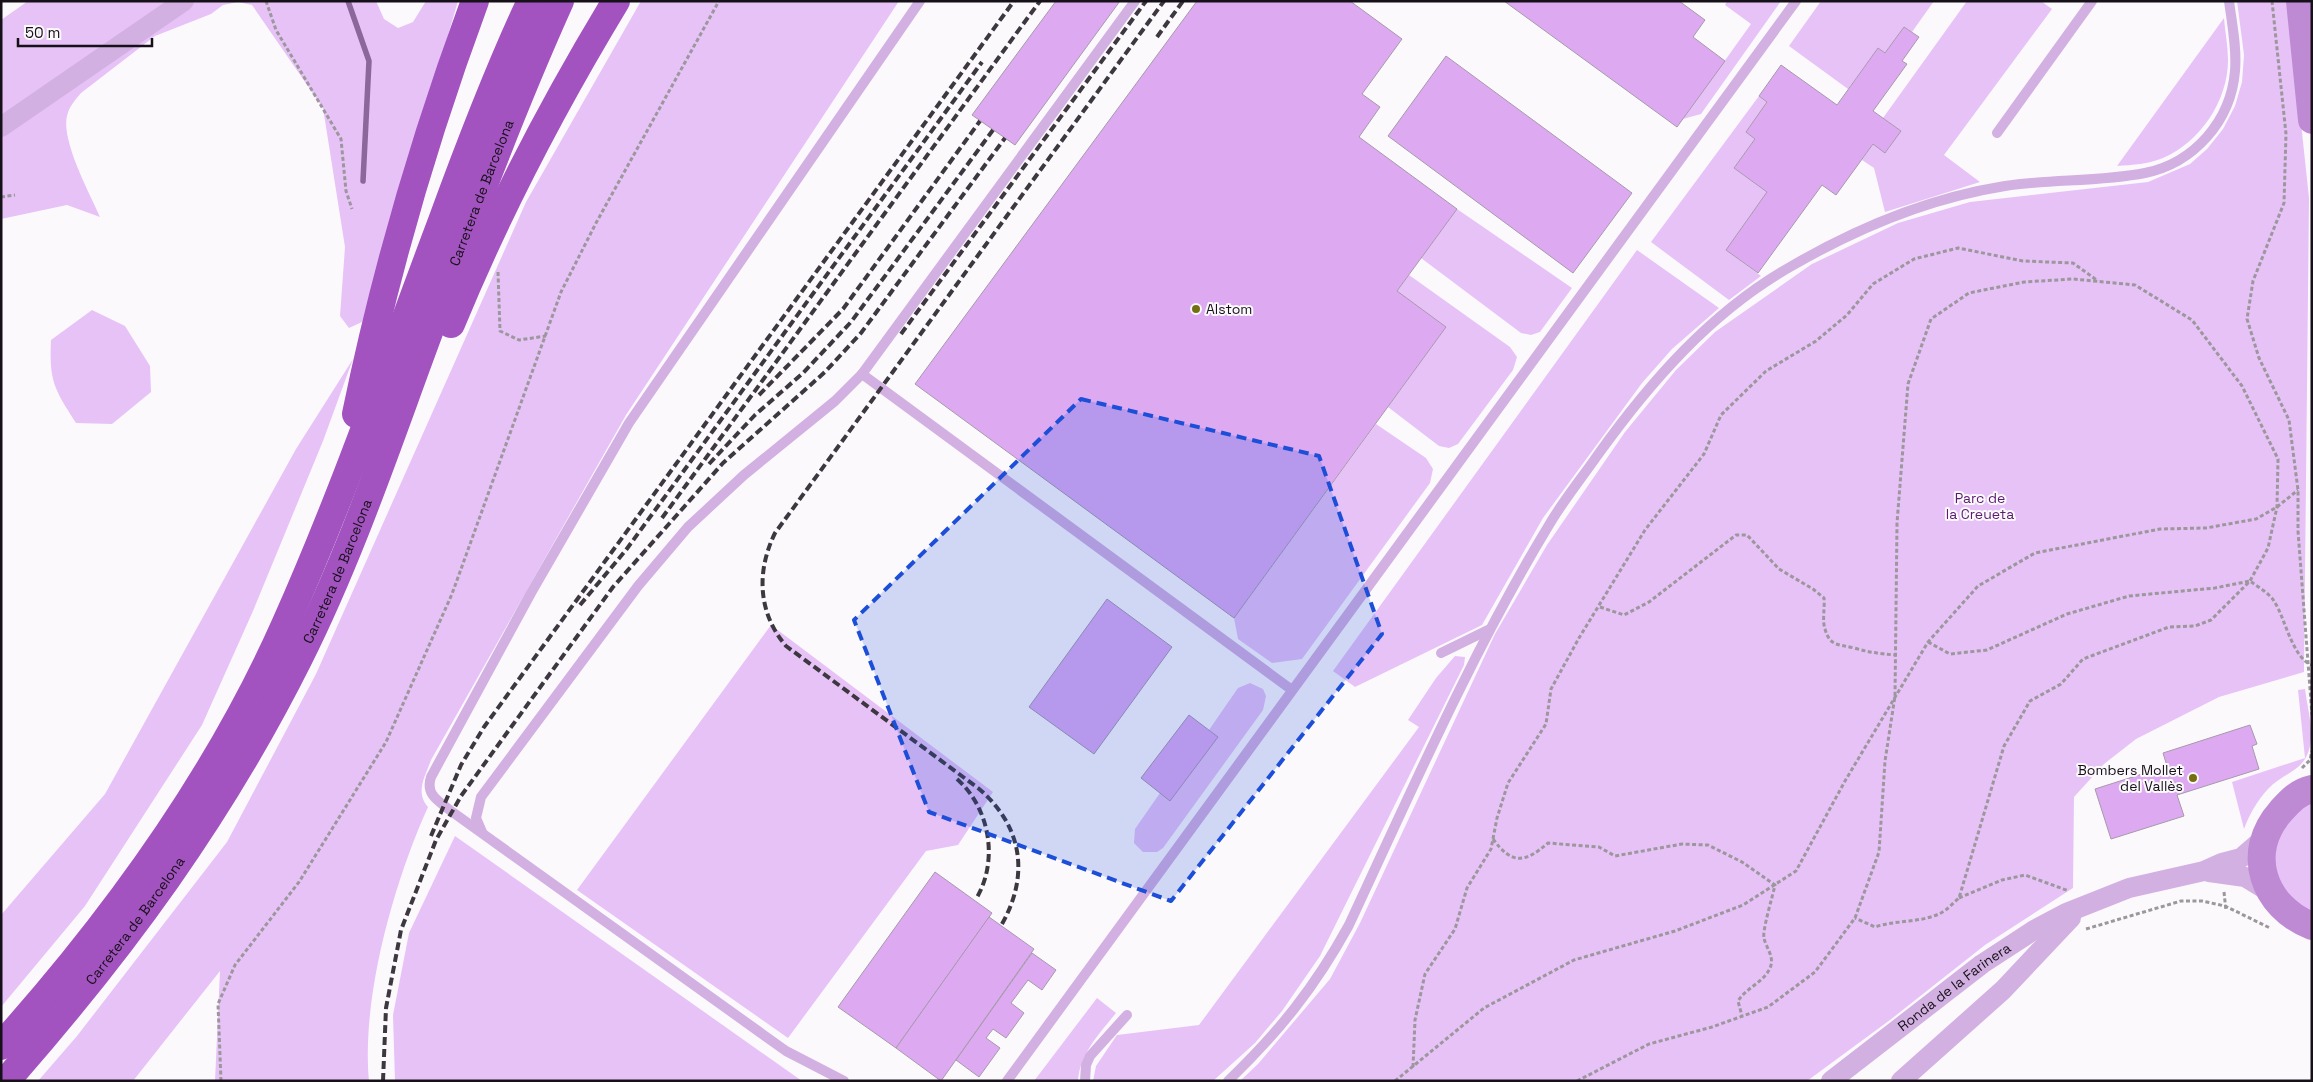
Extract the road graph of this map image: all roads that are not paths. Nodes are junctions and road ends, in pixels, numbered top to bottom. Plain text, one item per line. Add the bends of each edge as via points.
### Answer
1 (184, 1) edge
2 (475, 1) edge
3 (531, 1) edge
4 (560, 1) edge
5 (616, 1) edge
6 (920, 1) edge
7 (1135, 1) edge
8 (1796, 1) edge
9 (2092, 1) edge
10 (2229, 1) edge
11 (2300, 1) edge
12 (2312, 120) edge
13 (1, 127) edge
14 (1997, 133) dead end
15 (862, 374) junction
16 (373, 485) junction
17 (340, 494) junction
18 (1488, 630) junction
19 (1441, 653) dead end
20 (1292, 690) junction
21 (2310, 786) edge
22 (485, 835) junction
23 (2264, 838) junction
24 (2204, 871) junction
25 (2271, 893) junction
26 (2092, 902) junction
27 (2311, 927) edge
28 (1127, 1015) dead end
29 (1, 1046) edge
30 (6, 1081) edge
31 (844, 1081) edge
32 (1007, 1081) edge
33 (1085, 1081) edge
34 (1228, 1081) edge
35 (1831, 1081) edge
36 (1901, 1081) edge

1 - 13 street
2 - 17 highway via 434,114 398,236 369,351
3 - 17 highway, Carretera de Barcelona via 468,151
4 - 16 highway, Carretera de Barcelona via 492,163
5 - 16 highway via 559,100 516,184 469,280 441,348
6 - 22 lane via 629,423 431,777 429,787 432,796
7 - 15 lane
8 - 20 lane
9 - 14 lane
10 - 18 lane via 2235,52 2232,91 2217,125 2192,152 2174,164 2143,174 2005,186 1920,207 1836,242 1756,289 1692,342 1625,416 1551,521
11 - 12 street
15 - 20 lane
15 - 22 lane via 835,401 715,500 660,559 481,797 476,818
16 - 30 highway, Carretera de Barcelona via 300,656 239,771 130,932
17 - 29 highway, Carretera de Barcelona via 285,626 208,770 144,870 100,929
18 - 19 lane
18 - 34 lane via 1350,925 1330,961 1284,1023
20 - 32 lane
21 - 23 street via 2270,822
22 - 31 lane via 786,1051
23 - 24 street via 2241,858
23 - 25 street via 2262,869
24 - 25 street via 2244,877
24 - 26 street, Ronda de la Farinera via 2160,880
25 - 27 street via 2285,911
26 - 35 street, Ronda de la Farinera via 2034,930 1982,964
26 - 36 street, Ronda de la Farinera via 2048,940 2003,990
28 - 33 lane via 1090,1056

